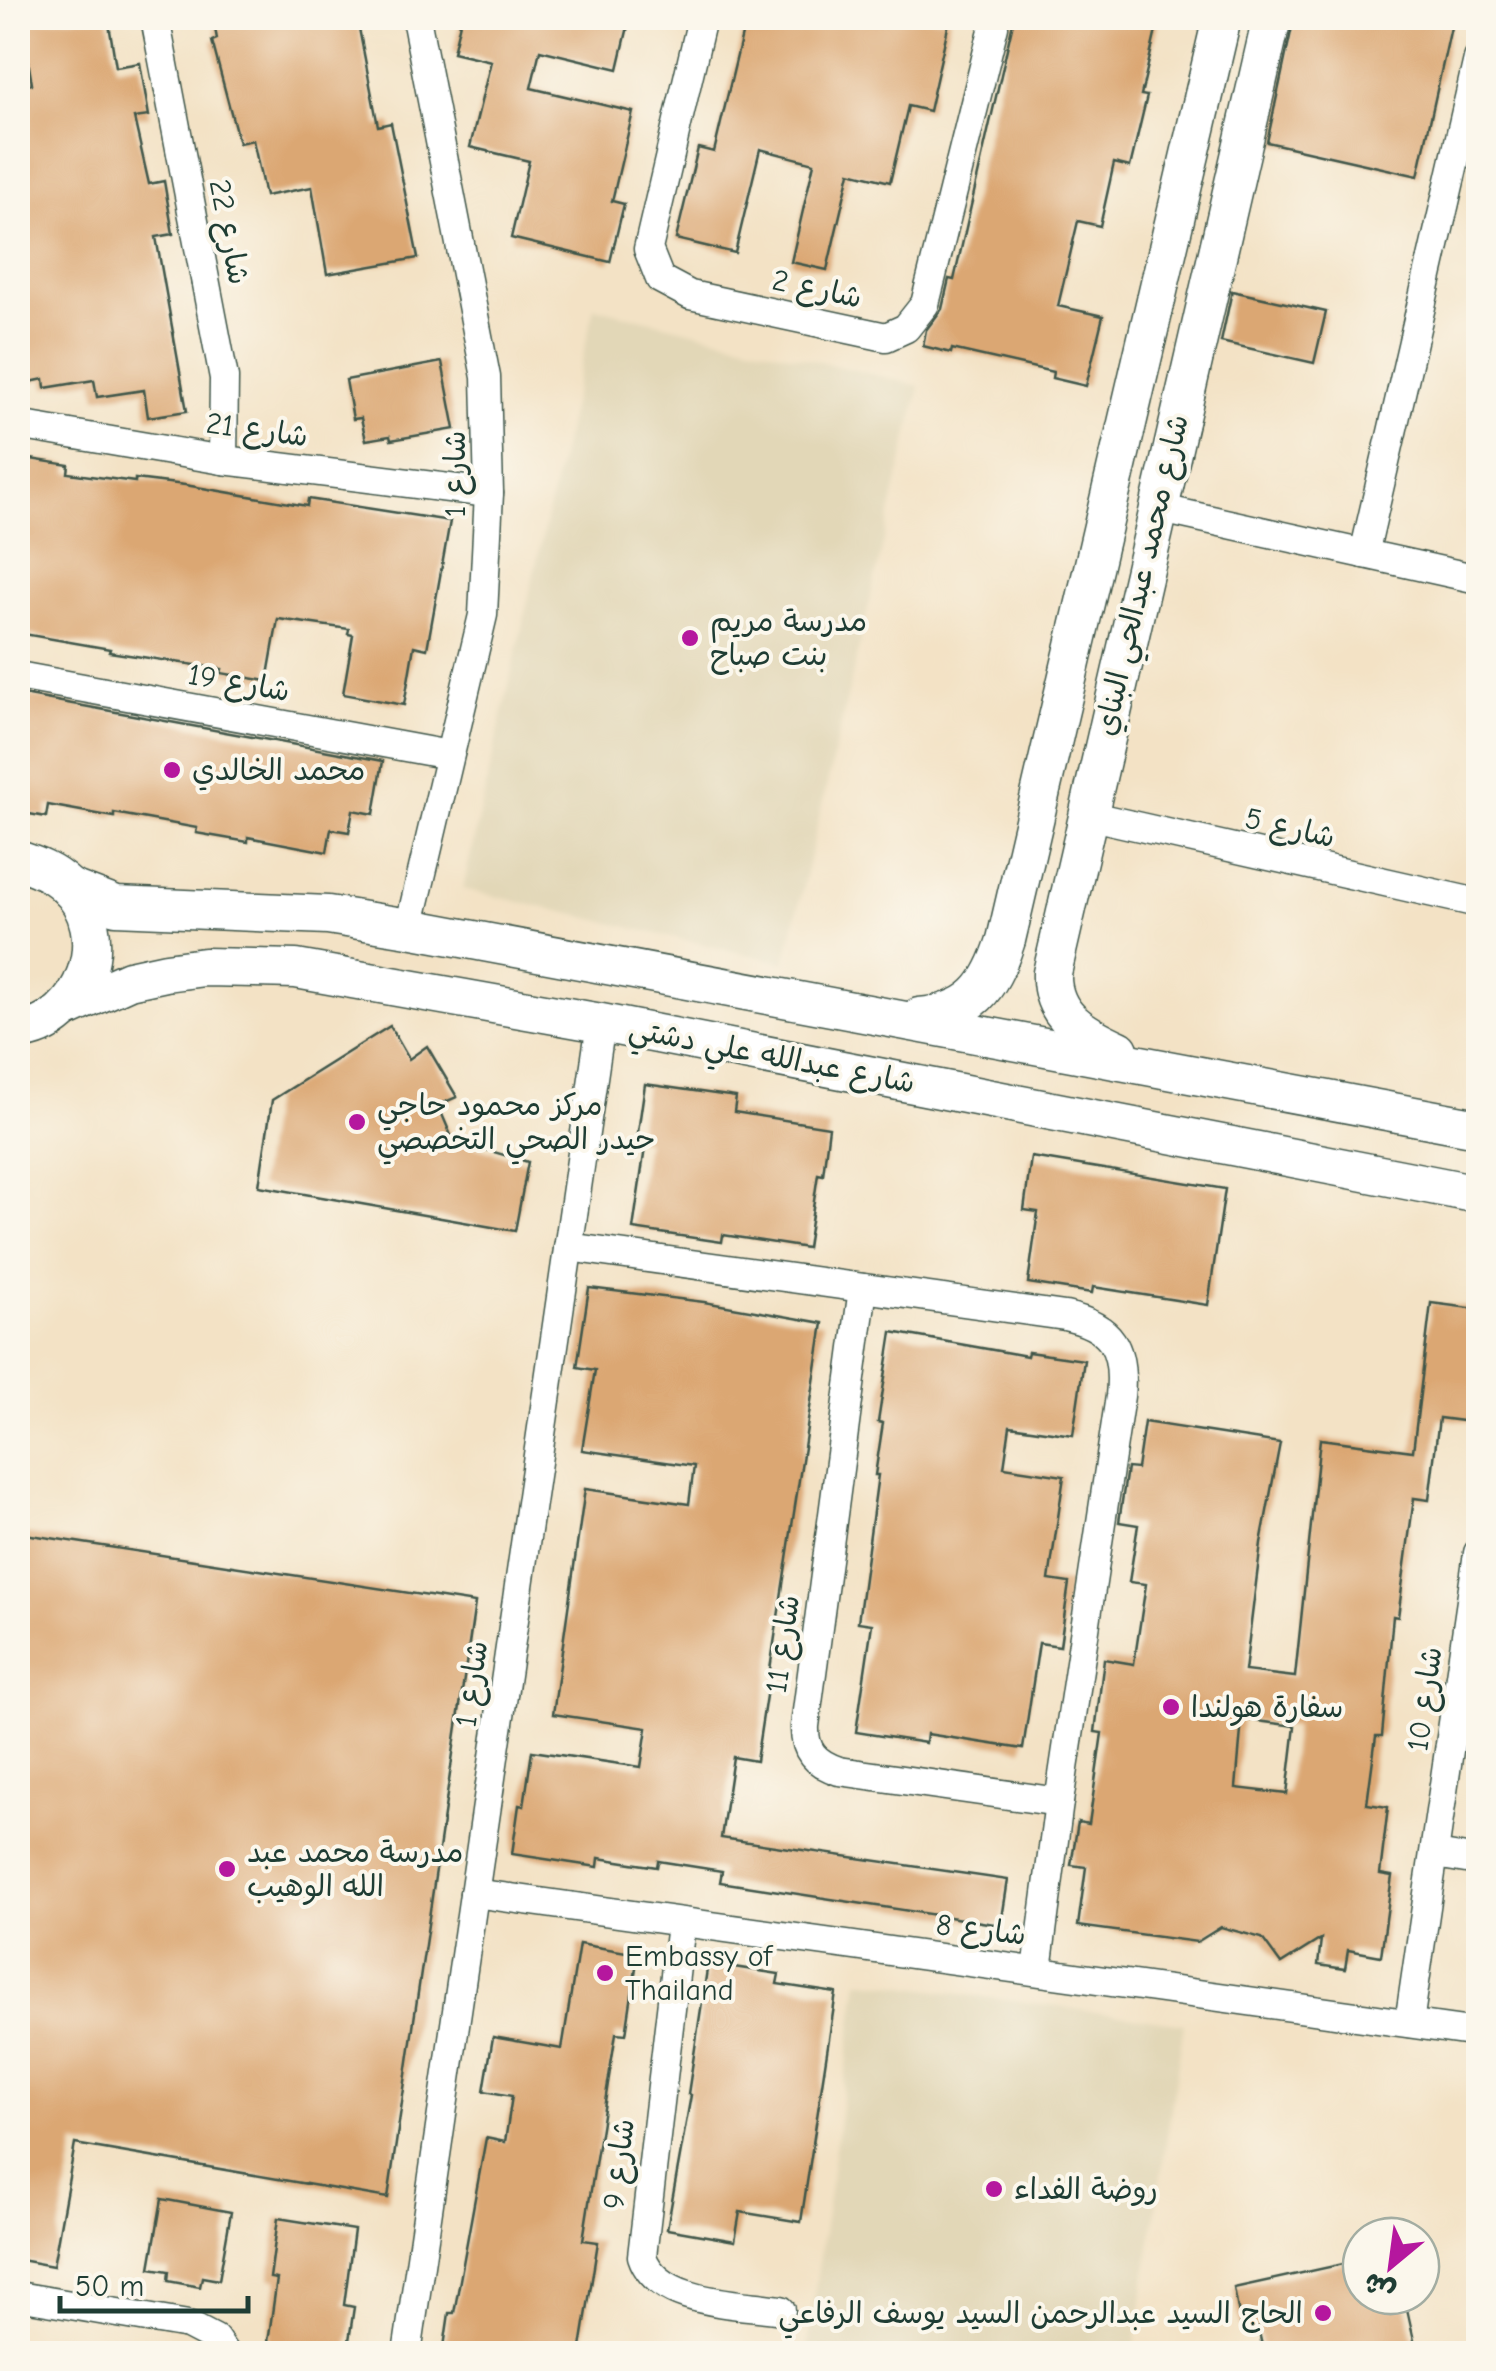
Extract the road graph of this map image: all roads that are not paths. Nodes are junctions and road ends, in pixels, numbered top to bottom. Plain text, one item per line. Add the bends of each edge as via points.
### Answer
1 (155, 18) edge
2 (416, 18) edge
3 (702, 18) edge
4 (991, 18) edge
5 (1222, 18) edge
6 (1258, 18) edge
7 (1272, 18) edge
8 (1478, 58) edge
9 (1258, 78) junction
10 (18, 425) edge
11 (223, 460) junction
12 (490, 493) junction
13 (1157, 508) junction
14 (1364, 554) junction
15 (1478, 579) edge
16 (1082, 614) junction
17 (18, 676) edge
18 (449, 755) junction
19 (1087, 816) junction
20 (18, 860) edge
21 (70, 888) junction
22 (1478, 903) edge
23 (409, 928) junction
24 (1060, 936) junction
25 (67, 1008) junction
26 (887, 1016) junction
27 (600, 1023) junction
28 (21, 1033) edge
29 (1168, 1069) junction
30 (1478, 1128) edge
31 (1478, 1170) edge
32 (1386, 1175) junction
33 (1478, 1194) edge
34 (568, 1247) junction
35 (863, 1288) junction
36 (1478, 1553) edge
37 (1059, 1802) junction
38 (1436, 1854) junction
39 (1478, 1861) edge
40 (474, 1893) junction
41 (680, 1924) junction
42 (1037, 1970) junction
43 (1409, 2023) junction
44 (1478, 2033) edge
45 (18, 2296) edge
46 (781, 2310) dead end
47 (225, 2354) edge
48 (407, 2354) edge

1 - 11 street, شارع 22 via 224,378
2 - 12 street, شارع 1 via 486,377
3 - 4 street, شارع 2 via 648,249 660,279 690,295 886,337 906,328 925,304
5 - 16 main road, شارع محمد عبدالحي البناي
6 - 9 main road
7 - 9 main road, شارع محمد عبدالحي البناي
8 - 14 street
9 - 13 main road, شارع محمد عبدالحي البناي
10 - 11 street, شارع 21
11 - 12 street, شارع 21
12 - 18 street, شارع 1 via 482,615
13 - 14 street
13 - 19 main road, شارع محمد عبدالحي البناي
14 - 15 street
16 - 24 main road via 1078,690 1026,923 1028,936 1040,944
16 - 26 main road, شارع محمد عبدالحي البناي via 996,969 975,998 953,1012
17 - 18 street, شارع 19
18 - 23 street, شارع 1
19 - 22 street, شارع 5
19 - 24 main road, شارع محمد عبدالحي البناي
20 - 21 main road, شارع عبدالله علي دشتي
21 - 23 main road, شارع عبدالله علي دشتي via 116,906 328,915
21 - 25 main road via 87,916 92,948 85,980
23 - 26 main road, شارع عبدالله علي دشتي
24 - 29 main road, شارع محمد عبدالحي البناي via 1052,994 1066,1018 1110,1046
25 - 27 main road, شارع عبدالله علي دشتي via 129,980 242,966 375,981
25 - 28 main road, شارع عبدالله علي دشتي
26 - 29 main road, شارع عبدالله علي دشتي
27 - 32 main road, شارع عبدالله علي دشتي
27 - 34 street, شارع 1
29 - 30 main road, شارع عبدالله علي دشتي
31 - 32 main road via 1428,1166
32 - 33 main road, شارع عبدالله علي دشتي
34 - 35 street
34 - 40 street, شارع 1
35 - 37 street via 1087,1321 1108,1334 1118,1354 1121,1388
35 - 37 street, شارع 11 via 806,1746 838,1771
36 - 38 street, شارع 10
37 - 42 street
38 - 39 street
38 - 43 street, شارع 10
40 - 41 street, شارع 8
40 - 48 street, شارع 1
41 - 42 street, شارع 8
41 - 46 street, شارع 9 via 642,2256 651,2274 673,2290
42 - 43 street, شارع 8
43 - 44 street, شارع 8
45 - 47 street via 188,2325 215,2339

